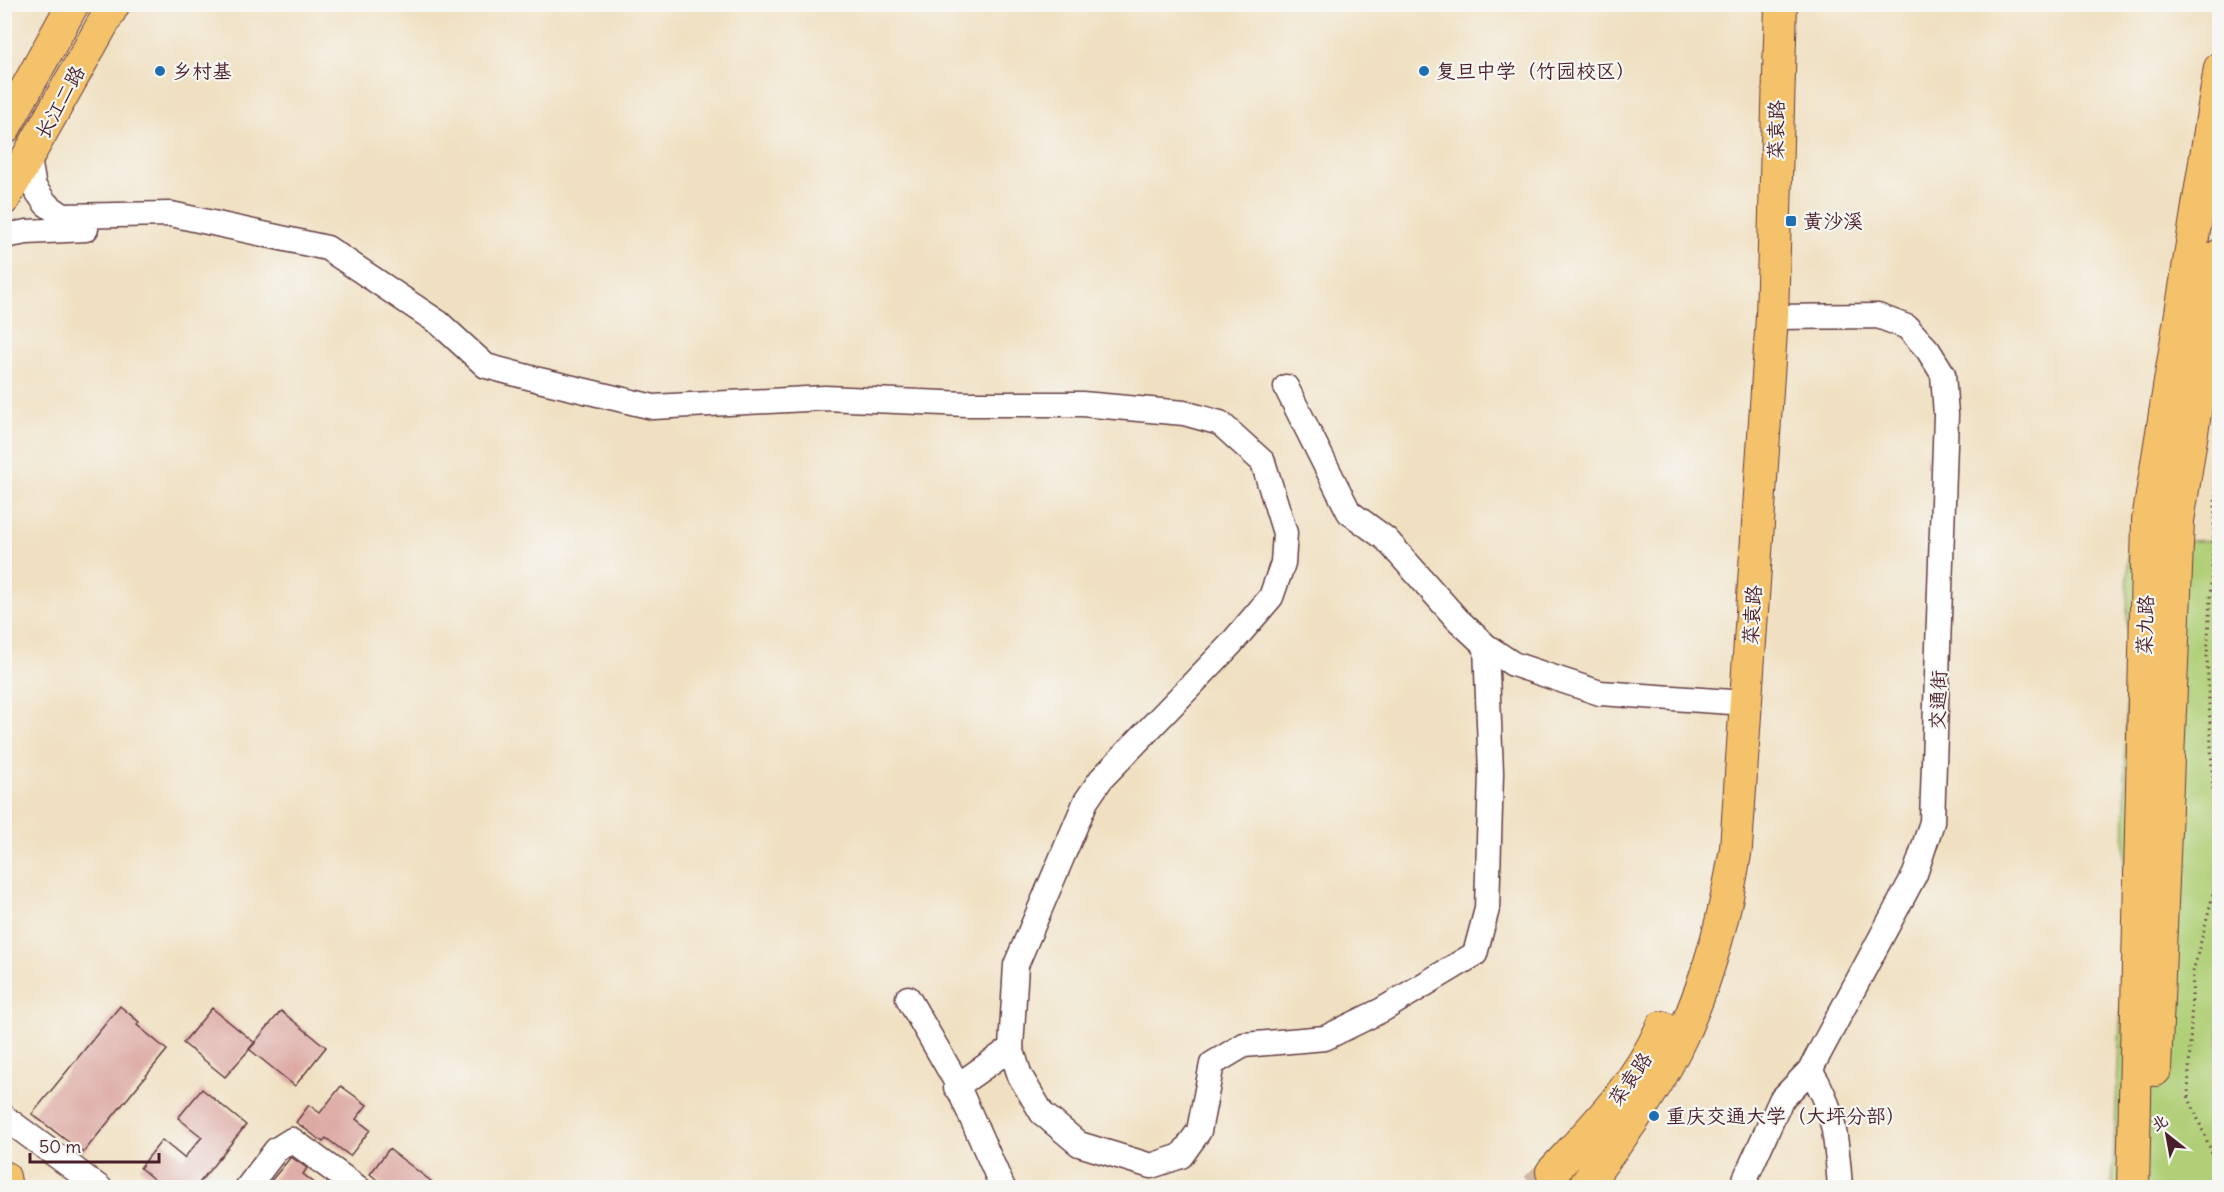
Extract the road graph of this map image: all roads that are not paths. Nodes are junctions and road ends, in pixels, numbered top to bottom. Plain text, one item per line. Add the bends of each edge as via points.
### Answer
1 (73, 4) edge
2 (114, 4) edge
3 (1762, 4) edge
4 (1781, 4) edge
5 (2220, 68) edge
6 (4, 129) edge
7 (33, 150) junction
8 (4, 200) edge
9 (212, 222) junction
10 (4, 236) edge
11 (2220, 255) edge
12 (1772, 317) junction
13 (1286, 387) dead end
14 (1486, 646) junction
15 (1731, 702) junction
16 (908, 998) dead end
17 (1011, 1048) junction
18 (1810, 1070) junction
19 (956, 1087) junction
20 (4, 1117) edge
21 (1552, 1172) tunnel mouth
22 (4, 1177) edge
23 (6, 1188) edge
24 (100, 1188) edge
25 (247, 1188) edge
26 (358, 1188) edge
27 (1003, 1188) edge
28 (1583, 1188) tunnel mouth
29 (1741, 1188) edge
30 (1840, 1188) edge
31 (2133, 1188) edge
32 (2155, 1188) edge

1 - 6 main road, 长江二路
2 - 7 main road, 长江二路
3 - 15 main road, 菜袁路 via 1757,206
4 - 12 main road, 菜袁路
5 - 31 main road, 菜九路 via 2148,520
7 - 8 main road, 长江二路
7 - 9 street via 30,165 34,187 46,204 63,216 160,213
9 - 10 street
9 - 17 street via 327,248 439,323 486,366 653,407 825,398 1082,404 1184,413 1220,423 1263,462 1285,533 1283,563 1271,597 1101,779 1086,801 1016,965
11 - 32 main road, 菜九路 via 2178,521 2155,1066
12 - 18 street, 交通街 via 1878,316 1907,327 1943,374 1946,415 1932,822 1915,874
12 - 28 main road, 菜袁路 via 1736,848 1728,898 1719,936 1676,1050 1626,1130
13 - 14 street via 1349,512 1386,539
14 - 15 street via 1513,664 1600,693
14 - 17 street via 1491,773 1488,898 1475,954 1382,1010 1325,1038 1244,1045 1212,1064 1199,1131 1181,1156 1151,1166 1078,1144 1042,1113 1020,1076
15 - 21 main road, 菜袁路 via 1718,841 1709,893 1688,967 1657,1039 1634,1078
16 - 19 street
17 - 19 street
18 - 29 street, 交通街 via 1781,1100
18 - 30 street via 1833,1117
19 - 27 street
20 - 24 street
22 - 23 main road
25 - 26 street via 276,1150 292,1140

